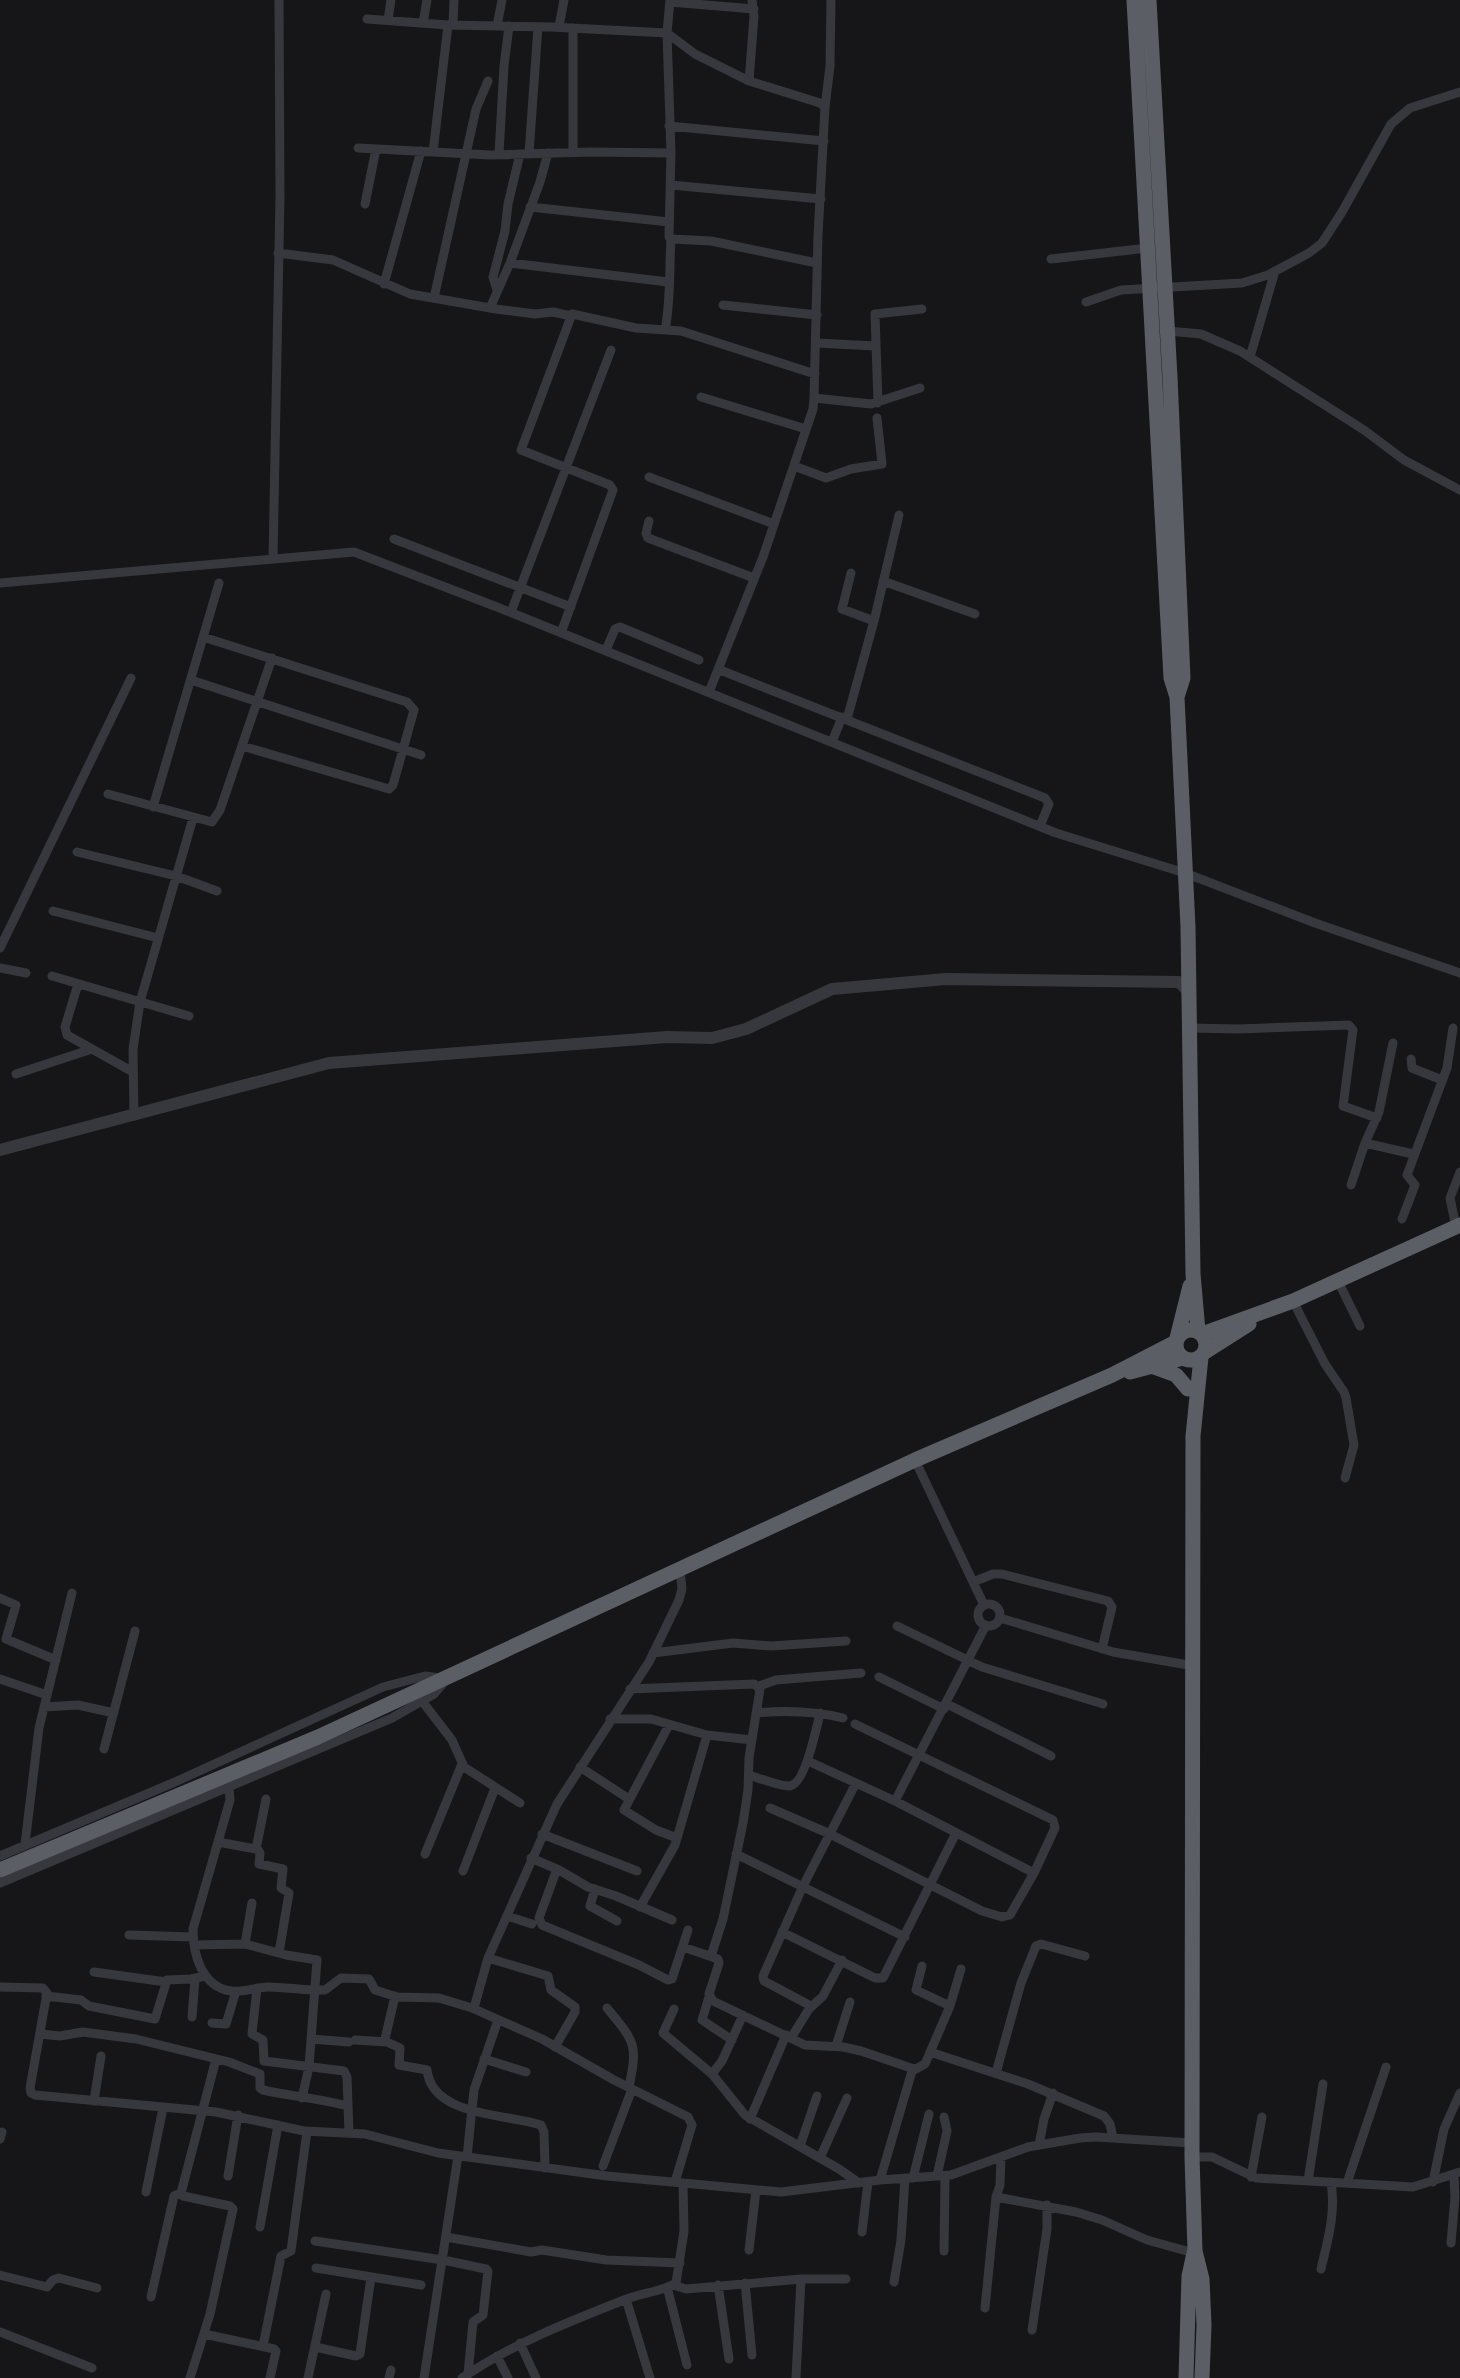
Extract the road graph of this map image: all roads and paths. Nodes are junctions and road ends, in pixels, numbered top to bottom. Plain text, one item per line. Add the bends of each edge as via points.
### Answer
1 (279, 0) edge
2 (391, 0) edge
3 (426, 0) edge
4 (454, 0) edge
5 (502, 0) edge
6 (564, 0) edge
7 (831, 0) edge
8 (1134, 0) edge
9 (1149, 0) edge
10 (670, 1) edge
11 (753, 5) edge
12 (367, 19) dead end
13 (388, 20) junction
14 (423, 24) junction
15 (451, 25) junction
16 (497, 26) junction
17 (509, 26) junction
18 (538, 27) junction
19 (559, 27) junction
20 (573, 28) junction
21 (667, 33) junction
22 (488, 81) dead end
23 (749, 81) junction
24 (1460, 92) edge
25 (825, 107) junction
26 (669, 126) junction
27 (824, 141) junction
28 (358, 148) dead end
29 (376, 149) junction
30 (421, 151) junction
31 (433, 152) junction
32 (573, 152) junction
33 (467, 153) junction
34 (548, 153) junction
35 (671, 153) junction
36 (499, 154) junction
37 (524, 154) junction
38 (671, 185) junction
39 (821, 199) junction
40 (365, 204) dead end
41 (530, 207) junction
42 (669, 222) junction
43 (672, 239) junction
44 (1148, 248) junction
45 (278, 253) junction
46 (1051, 259) dead end
47 (817, 262) junction
48 (510, 263) junction
49 (1275, 271) junction
50 (668, 282) junction
51 (384, 284) junction
52 (1158, 289) junction
53 (496, 290) junction
54 (434, 298) junction
55 (1086, 302) dead end
56 (723, 305) dead end
57 (490, 308) junction
58 (922, 309) dead end
59 (817, 315) junction
60 (571, 316) junction
61 (665, 330) junction
62 (1168, 331) junction
63 (817, 343) junction
64 (875, 346) junction
65 (611, 350) dead end
66 (1250, 357) junction
67 (815, 374) junction
68 (920, 388) dead end
69 (701, 397) dead end
70 (814, 398) junction
71 (878, 403) junction
72 (877, 418) dead end
73 (806, 429) junction
74 (794, 466) junction
75 (564, 467) junction
76 (649, 477) dead end
77 (1460, 490) edge
78 (899, 515) dead end
79 (649, 521) dead end
80 (774, 524) junction
81 (394, 539) dead end
82 (273, 558) junction
83 (851, 573) dead end
84 (754, 578) junction
85 (883, 581) junction
86 (0, 583) edge
87 (219, 583) dead end
88 (520, 587) junction
89 (571, 608) junction
90 (511, 612) junction
91 (975, 614) dead end
92 (874, 621) junction
93 (561, 633) junction
94 (203, 637) junction
95 (606, 650) junction
96 (272, 658) junction
97 (699, 660) dead end
98 (720, 670) junction
99 (130, 678) dead end
100 (190, 680) junction
101 (710, 692) junction
102 (1177, 697) junction
103 (258, 703) junction
104 (844, 718) junction
105 (832, 742) junction
106 (242, 746) junction
107 (403, 749) junction
108 (421, 755) dead end
109 (108, 794) dead end
110 (153, 807) junction
111 (193, 818) junction
112 (1040, 826) junction
113 (77, 852) dead end
114 (1185, 873) junction
115 (176, 876) junction
116 (217, 891) dead end
117 (53, 911) dead end
118 (158, 938) junction
119 (0, 948) edge
120 (1189, 963) junction
121 (0, 968) edge
122 (26, 973) dead end
123 (1460, 973) edge
124 (52, 976) dead end
125 (1155, 980) junction
126 (78, 984) junction
127 (1190, 993) junction
128 (140, 1002) junction
129 (189, 1016) dead end
130 (1191, 1028) junction
131 (1453, 1028) dead end
132 (1393, 1043) dead end
133 (92, 1049) junction
134 (1411, 1059) dead end
135 (133, 1072) junction
136 (16, 1074) dead end
137 (1442, 1080) junction
138 (134, 1116) junction
139 (1377, 1118) junction
140 (1365, 1143) junction
141 (0, 1150) edge
142 (1413, 1155) junction
143 (1460, 1172) edge
144 (1351, 1185) dead end
145 (1402, 1220) dead end
146 (1458, 1226) edge
147 (1193, 1274) junction
148 (1338, 1281) junction
149 (1293, 1302) junction
150 (1269, 1311) junction
151 (1360, 1326) dead end
152 (1200, 1333) junction
153 (1177, 1340) junction
154 (1194, 1357) junction
155 (1154, 1367) junction
156 (1112, 1376) junction
157 (1188, 1389) junction
158 (1193, 1436) junction
159 (915, 1460) junction
160 (1345, 1478) dead end
161 (680, 1570) junction
162 (973, 1581) junction
163 (72, 1593) dead end
164 (0, 1598) edge
165 (984, 1605) junction
166 (1000, 1618) junction
167 (986, 1625) junction
168 (897, 1626) dead end
169 (135, 1631) dead end
170 (846, 1641) dead end
171 (1102, 1648) junction
172 (653, 1653) junction
173 (969, 1659) junction
174 (56, 1660) junction
175 (1194, 1666) junction
176 (861, 1673) dead end
177 (879, 1677) dead end
178 (0, 1679) edge
179 (446, 1679) junction
180 (759, 1686) junction
181 (630, 1689) junction
182 (47, 1695) junction
183 (422, 1701) junction
184 (1102, 1704) dead end
185 (44, 1707) junction
186 (945, 1707) junction
187 (114, 1713) junction
188 (756, 1713) junction
189 (820, 1713) junction
190 (843, 1718) dead end
191 (610, 1719) junction
192 (855, 1724) dead end
193 (669, 1725) junction
194 (707, 1735) junction
195 (752, 1740) junction
196 (105, 1749) dead end
197 (920, 1755) junction
198 (1051, 1756) dead end
199 (808, 1761) junction
200 (462, 1764) junction
201 (580, 1767) junction
202 (749, 1775) junction
203 (856, 1783) junction
204 (229, 1788) junction
205 (495, 1788) junction
206 (266, 1799) dead end
207 (629, 1799) junction
208 (896, 1801) junction
209 (520, 1803) dead end
210 (770, 1808) dead end
211 (956, 1833) junction
212 (542, 1834) junction
213 (830, 1834) junction
214 (677, 1838) junction
215 (218, 1842) junction
216 (26, 1844) junction
217 (256, 1848) junction
218 (425, 1854) dead end
219 (736, 1854) junction
220 (0, 1856) edge
221 (531, 1858) junction
222 (557, 1869) junction
223 (0, 1870) edge
224 (463, 1871) dead end
225 (637, 1871) dead end
226 (1034, 1873) junction
227 (0, 1883) edge
228 (803, 1886) junction
229 (930, 1886) junction
230 (595, 1889) junction
231 (252, 1903) dead end
232 (640, 1907) junction
233 (507, 1916) junction
234 (672, 1920) dead end
235 (616, 1921) dead end
236 (532, 1924) dead end
237 (688, 1930) dead end
238 (782, 1932) junction
239 (129, 1935) dead end
240 (905, 1937) junction
241 (194, 1941) junction
242 (245, 1944) junction
243 (683, 1947) junction
244 (279, 1953) junction
245 (711, 1956) junction
246 (1085, 1956) dead end
247 (488, 1958) junction
248 (842, 1960) junction
249 (922, 1966) dead end
250 (961, 1969) dead end
251 (94, 1972) dead end
252 (205, 1976) junction
253 (195, 1979) junction
254 (166, 1982) junction
255 (0, 1987) edge
256 (257, 1988) junction
257 (315, 1990) junction
258 (236, 1991) junction
259 (46, 1996) junction
260 (395, 1996) junction
261 (709, 1997) junction
262 (850, 2002) dead end
263 (811, 2006) junction
264 (950, 2006) junction
265 (474, 2008) junction
266 (607, 2008) dead end
267 (674, 2009) dead end
268 (743, 2015) junction
269 (192, 2017) dead end
270 (498, 2020) junction
271 (212, 2023) dead end
272 (40, 2034) junction
273 (789, 2037) junction
274 (311, 2039) junction
275 (732, 2040) junction
276 (387, 2042) junction
277 (836, 2046) junction
278 (555, 2047) junction
279 (930, 2052) junction
280 (101, 2056) dead end
281 (216, 2059) junction
282 (484, 2059) junction
283 (309, 2067) junction
284 (1386, 2067) dead end
285 (914, 2069) junction
286 (526, 2072) dead end
287 (996, 2073) junction
288 (712, 2074) junction
289 (1323, 2084) dead end
290 (630, 2088) junction
291 (1460, 2093) edge
292 (1053, 2094) junction
293 (817, 2096) dead end
294 (302, 2098) junction
295 (847, 2098) dead end
296 (94, 2101) junction
297 (348, 2106) junction
298 (163, 2108) junction
299 (202, 2110) junction
300 (470, 2111) junction
301 (929, 2114) dead end
302 (238, 2115) junction
303 (944, 2117) dead end
304 (1262, 2117) dead end
305 (750, 2119) junction
306 (278, 2125) junction
307 (307, 2131) junction
308 (349, 2133) junction
309 (1113, 2138) junction
310 (1039, 2145) junction
311 (800, 2146) junction
312 (1192, 2150) junction
313 (463, 2157) junction
314 (1000, 2157) junction
315 (820, 2158) junction
316 (603, 2166) dead end
317 (545, 2168) junction
318 (1457, 2173) edge
319 (228, 2176) dead end
320 (941, 2176) junction
321 (1251, 2176) junction
322 (909, 2178) junction
323 (880, 2180) junction
324 (1308, 2181) junction
325 (863, 2182) junction
326 (1331, 2182) junction
327 (1433, 2182) junction
328 (679, 2183) junction
329 (1347, 2183) junction
330 (756, 2190) junction
331 (146, 2192) dead end
332 (181, 2193) junction
333 (996, 2197) junction
334 (1047, 2205) junction
335 (260, 2228) dead end
336 (862, 2232) dead end
337 (446, 2237) junction
338 (315, 2241) dead end
339 (1451, 2243) dead end
340 (749, 2250) dead end
341 (944, 2252) dead end
342 (1195, 2252) junction
343 (443, 2260) junction
344 (680, 2263) junction
345 (316, 2268) dead end
346 (1321, 2270) dead end
347 (0, 2275) edge
348 (371, 2277) junction
349 (801, 2279) junction
350 (846, 2279) dead end
351 (894, 2282) dead end
352 (745, 2283) junction
353 (421, 2285) dead end
354 (718, 2285) junction
355 (670, 2286) junction
356 (97, 2288) dead end
357 (326, 2294) dead end
358 (151, 2296) dead end
359 (626, 2299) junction
360 (985, 2308) dead end
361 (1032, 2330) dead end
362 (0, 2332) edge
363 (204, 2334) junction
364 (520, 2343) junction
365 (263, 2346) junction
366 (315, 2347) junction
367 (752, 2355) dead end
368 (497, 2356) junction
369 (729, 2359) dead end
370 (687, 2365) dead end
371 (92, 2368) dead end
372 (469, 2373) edge
373 (191, 2378) edge
374 (270, 2378) edge
375 (308, 2378) edge
376 (424, 2378) edge
377 (482, 2378) edge
378 (508, 2378) edge
379 (536, 2378) edge
380 (650, 2378) edge
381 (796, 2378) edge
382 (1186, 2378) edge
383 (1202, 2378) edge

1 - 45 street
2 - 13 street
3 - 14 street
4 - 15 street
5 - 16 street
6 - 19 street
7 - 25 street
8 - 44 highway
9 - 52 highway
10 - 11 street
10 - 21 street
11 - 23 street
12 - 13 street
13 - 14 street
14 - 15 street
15 - 16 street
15 - 31 street
16 - 17 street
17 - 18 street
17 - 36 street
18 - 19 street
18 - 37 street
19 - 20 street
20 - 21 street
20 - 32 street
21 - 23 street via 695,54
21 - 26 street
22 - 33 street via 476,109
23 - 25 street
24 - 49 street via 1400,115 1387,130 1322,243
25 - 27 street
26 - 27 street
26 - 35 street
27 - 39 street
28 - 29 street
29 - 30 street
29 - 40 street
30 - 31 street
30 - 51 street
31 - 33 street
32 - 34 street
32 - 35 street
33 - 36 street
33 - 54 street
34 - 37 street
34 - 41 street
35 - 38 street
36 - 37 street
37 - 53 street via 508,204 493,277
38 - 39 street
38 - 42 street
39 - 47 street
41 - 42 street
41 - 48 street
42 - 43 street
43 - 47 street via 711,240
43 - 50 street
44 - 46 street
44 - 52 highway
45 - 51 street via 333,260
45 - 82 street
47 - 59 street
48 - 50 street
48 - 53 street
49 - 52 street via 1242,283
49 - 66 street
50 - 61 street
51 - 54 street
52 - 55 street via 1121,290
52 - 62 highway
52 - 102 highway via 1171,678
53 - 57 street
54 - 57 street
56 - 59 street
57 - 60 street
58 - 64 street via 875,314
59 - 63 street
60 - 61 street via 574,313 636,328
60 - 75 street via 521,446 523,451
61 - 67 street via 681,331
62 - 66 street via 1201,334
62 - 102 highway via 1183,678
63 - 64 street
63 - 67 street
64 - 71 street
65 - 75 street
66 - 77 street via 1404,460
67 - 70 street
68 - 71 street
69 - 73 street
70 - 71 street
70 - 73 street
72 - 74 street via 882,464 826,478
73 - 74 street
74 - 80 street
75 - 88 street
75 - 89 street via 610,485 613,490
76 - 80 street
78 - 85 street
79 - 84 street via 648,538
80 - 84 street
81 - 88 street
82 - 86 street
82 - 90 street via 354,552
83 - 92 street via 842,609
84 - 98 street
85 - 91 street
85 - 92 street
87 - 94 street
88 - 89 street
88 - 90 street
89 - 93 street
90 - 93 street
92 - 104 street
93 - 95 street
94 - 96 street
94 - 100 street
95 - 97 street via 615,629 620,627
95 - 101 street
96 - 103 street
96 - 107 street via 412,705
98 - 101 street
98 - 104 street
99 - 119 street
100 - 103 street
100 - 110 street
101 - 105 street
102 - 114 highway
103 - 106 street
103 - 107 street
104 - 105 street
104 - 112 street via 1045,798 1049,804
105 - 112 street
106 - 107 street via 385,790 393,785
106 - 111 street via 216,818 212,822
107 - 108 street
109 - 110 street
110 - 111 street
111 - 115 street
112 - 114 street
113 - 115 street
114 - 120 highway
114 - 123 street
115 - 116 street
115 - 118 street
117 - 118 street
118 - 128 street
120 - 125 street
120 - 127 highway
121 - 122 street
124 - 126 street
125 - 127 street via 1179,982
125 - 138 street via 946,979 832,989 746,1029 712,1038 667,1037 329,1064
126 - 128 street
126 - 133 street via 65,1032
127 - 130 highway
128 - 129 street
128 - 135 street
130 - 139 street via 1349,1025 1353,1030 1342,1106
130 - 147 highway
131 - 137 street
132 - 139 street
133 - 135 street
133 - 136 street
134 - 137 street via 1412,1068
135 - 138 street
137 - 142 street
138 - 141 street
139 - 140 street
140 - 142 street
140 - 144 street
142 - 145 street via 1407,1176 1415,1185
143 - 146 street via 1450,1198
146 - 148 highway
147 - 152 highway
147 - 153 highway
148 - 149 highway
148 - 151 street
149 - 150 highway
149 - 160 street via 1346,1398 1354,1439
150 - 152 highway
150 - 154 highway
152 - 153 highway via 1186,1331
152 - 154 highway via 1207,1346
153 - 154 highway via 1176,1348
153 - 156 highway
154 - 155 highway
154 - 157 highway
154 - 158 highway
155 - 156 highway
155 - 157 highway via 1176,1375
156 - 159 highway
157 - 158 highway
158 - 175 highway
159 - 161 highway
159 - 162 street
161 - 172 street via 679,1600
161 - 179 highway
162 - 165 street
162 - 171 street via 1002,1574 1108,1601 1112,1607
163 - 174 street
164 - 174 street via 16,1605 6,1639
165 - 166 street via 995,1605
165 - 167 street via 979,1617
166 - 167 street via 993,1626
166 - 171 street
167 - 173 street
168 - 173 street
169 - 187 street
170 - 172 street via 771,1646 733,1643
171 - 175 street
172 - 181 street
173 - 184 street via 982,1667
173 - 186 street
174 - 182 street
175 - 312 highway
176 - 180 street via 776,1680
177 - 186 street
178 - 182 street
179 - 183 street
179 - 216 street via 425,1676 383,1687 175,1782
179 - 223 highway
180 - 181 street
180 - 188 street
181 - 191 street
182 - 185 street
183 - 200 street via 452,1740
183 - 204 street via 392,1718
185 - 187 street via 78,1705
185 - 216 street
186 - 197 street
186 - 198 street
187 - 196 street
188 - 189 street
188 - 195 street
189 - 190 street
189 - 199 street
191 - 193 street via 651,1719
191 - 201 street
192 - 197 street
193 - 194 street
193 - 207 street
194 - 195 street
194 - 214 street
195 - 202 street
197 - 208 street
197 - 226 street via 1053,1820 1055,1828
199 - 202 street via 793,1785
199 - 203 street
200 - 205 street
200 - 218 street
201 - 207 street
201 - 212 street
202 - 219 street
203 - 208 street
203 - 213 street
204 - 215 street via 230,1800
204 - 227 street
205 - 209 street
205 - 224 street
206 - 217 street
207 - 214 street via 625,1812
208 - 211 street
210 - 213 street
211 - 226 street
211 - 229 street
212 - 221 street
212 - 225 street
213 - 228 street
213 - 229 street
214 - 232 street
215 - 217 street
215 - 241 street via 195,1919
216 - 220 street
217 - 244 street via 260,1853 259,1864 283,1869 281,1888 289,1893
219 - 228 street
219 - 245 street
221 - 222 street
221 - 233 street
222 - 230 street
222 - 243 street via 539,1918 542,1925 668,1980 672,1979
226 - 229 street via 1006,1917 982,1911
228 - 238 street
228 - 240 street
229 - 240 street
230 - 232 street
230 - 235 street via 590,1906
231 - 242 street
232 - 234 street
233 - 236 street
233 - 247 street
237 - 243 street
238 - 248 street
238 - 263 street via 763,1979
239 - 241 street
240 - 248 street via 883,1978 875,1978
241 - 242 street
241 - 252 street
242 - 244 street
243 - 245 street
244 - 257 street via 317,1960
245 - 261 street via 719,1963
246 - 287 street via 1036,1946 1021,1983
247 - 265 street
247 - 278 street via 548,1976 551,1990 575,2007
248 - 263 street via 823,1996
249 - 264 street via 916,1990
250 - 264 street
251 - 254 street
252 - 253 street
252 - 258 street via 214,1986
253 - 254 street
253 - 269 street
254 - 259 street via 153,2019 89,2006 81,2000
255 - 259 street via 43,1988
256 - 257 street
256 - 258 street
256 - 283 street via 252,2034 263,2040 264,2061
257 - 260 street via 328,1989 341,1978 369,1980 375,1990
257 - 274 street
258 - 271 street via 226,2024
259 - 272 street
260 - 265 street via 439,1998
260 - 276 street
261 - 268 street
261 - 275 street via 702,2020
262 - 277 street
263 - 273 street
264 - 279 street
265 - 270 street
266 - 290 street via 634,2048
267 - 288 street via 663,2033
268 - 273 street
268 - 275 street
270 - 278 street
270 - 282 street
272 - 281 street via 82,2032 136,2039
272 - 296 street via 31,2093
273 - 277 street via 806,2045
273 - 305 street
274 - 276 street
274 - 283 street
275 - 288 street
276 - 300 street via 400,2048 399,2065 425,2069 429,2083 446,2100
277 - 285 street via 869,2052
278 - 290 street
279 - 285 street via 923,2067
279 - 287 street
280 - 296 street
281 - 294 street via 261,2074 262,2090
281 - 299 street
282 - 286 street
282 - 300 street
283 - 294 street
283 - 297 street via 344,2071
284 - 329 street
285 - 323 street
287 - 292 street
288 - 305 street
289 - 324 street
290 - 316 street
290 - 328 street via 690,2119
291 - 327 street via 1444,2129
292 - 309 street via 1104,2116
292 - 310 street
293 - 311 street
294 - 297 street
295 - 315 street
296 - 298 street
297 - 308 street
298 - 299 street
298 - 331 street
299 - 302 street
299 - 332 street
300 - 313 street
300 - 317 street via 541,2125
301 - 322 street
302 - 306 street
302 - 319 street
303 - 320 street via 947,2132
304 - 321 street
305 - 311 street
306 - 307 street
306 - 335 street
307 - 308 street
307 - 365 street via 291,2251 281,2256
308 - 313 street
309 - 310 street via 1080,2138
309 - 312 street
310 - 314 street
311 - 315 street
312 - 321 street
312 - 342 highway
313 - 317 street
313 - 337 street
314 - 320 street
314 - 333 street
315 - 325 street
317 - 328 street
318 - 327 street
318 - 339 street
320 - 322 street
320 - 341 street
321 - 324 street
322 - 323 street
322 - 351 street
323 - 325 street
324 - 326 street
325 - 330 street via 790,2192
325 - 336 street
326 - 329 street
326 - 346 street via 1334,2209
327 - 329 street via 1413,2187
328 - 330 street
328 - 344 street via 684,2223
330 - 340 street
332 - 358 street via 174,2196
332 - 363 street via 233,2209
333 - 334 street
333 - 360 street
334 - 342 street via 1090,2216 1147,2240
334 - 361 street
337 - 343 street
337 - 344 street via 531,2252
338 - 343 street
342 - 382 highway via 1189,2276
342 - 383 highway via 1202,2279
343 - 372 street via 488,2271 483,2315 472,2322
343 - 376 street
344 - 355 street via 678,2280
345 - 348 street
347 - 356 street via 47,2287 59,2278
348 - 353 street
348 - 366 street via 360,2354
349 - 350 street
349 - 352 street
349 - 381 street
352 - 354 street
352 - 367 street
354 - 355 street via 686,2289
354 - 369 street
355 - 359 street
355 - 370 street
357 - 366 street
359 - 364 street
359 - 380 street
362 - 371 street
363 - 365 street
363 - 373 street
364 - 368 street
364 - 379 street
365 - 374 street via 276,2350
366 - 375 street
368 - 372 street
368 - 378 street
372 - 377 street

